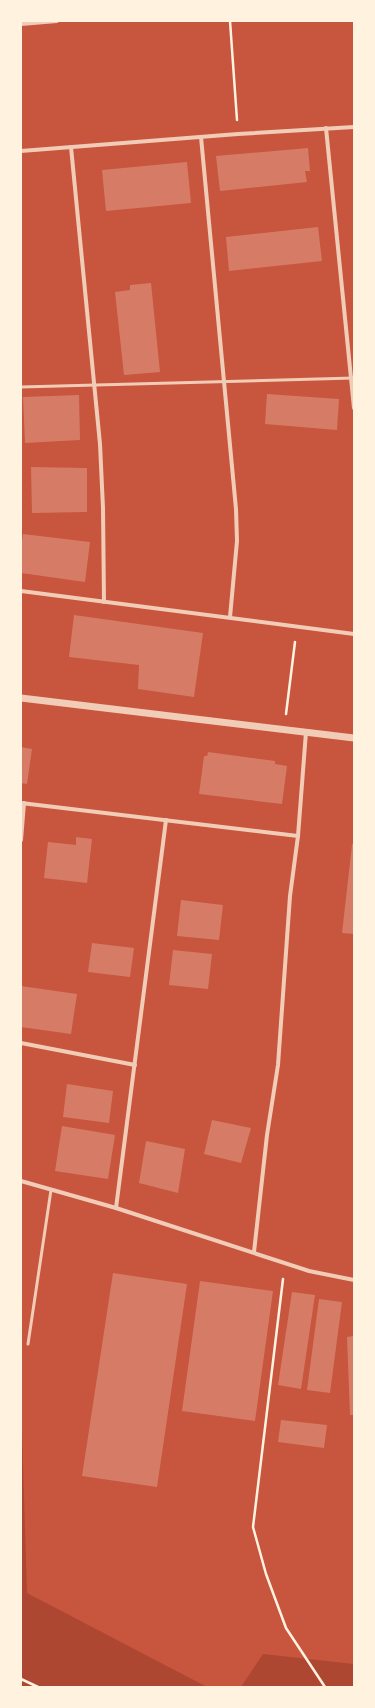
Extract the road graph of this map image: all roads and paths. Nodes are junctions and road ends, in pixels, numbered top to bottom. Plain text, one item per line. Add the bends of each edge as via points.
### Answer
1 (57, 21) edge
2 (230, 21) edge
3 (21, 24) edge
4 (354, 126) edge
5 (326, 128) junction
6 (238, 134) junction
7 (201, 137) junction
8 (71, 147) junction
9 (21, 151) edge
10 (353, 378) edge
11 (224, 381) junction
12 (95, 384) junction
13 (21, 387) edge
14 (354, 408) edge
15 (21, 591) edge
16 (104, 602) junction
17 (230, 617) junction
18 (297, 628) junction
19 (354, 634) edge
20 (21, 698) edge
21 (286, 715) dead end
22 (306, 732) junction
23 (354, 738) edge
24 (23, 803) edge
25 (166, 820) junction
26 (298, 836) junction
27 (21, 840) edge
28 (21, 1043) edge
29 (135, 1065) junction
30 (21, 1181) edge
31 (51, 1190) junction
32 (116, 1208) junction
33 (254, 1252) junction
34 (288, 1264) junction
35 (354, 1280) edge
36 (28, 1344) dead end
37 (21, 1679) edge
38 (38, 1687) edge
39 (325, 1687) edge

1 - 3 street
2 - 6 path
4 - 5 street
5 - 6 street
5 - 10 street
6 - 7 street
7 - 8 street
7 - 11 street
8 - 9 street
8 - 12 street
10 - 11 lane
10 - 14 street
11 - 12 lane
11 - 17 street via 237,541
12 - 13 lane
12 - 16 street via 103,508
15 - 16 street
16 - 17 street
17 - 18 street
18 - 19 street
18 - 21 path
20 - 22 street
22 - 23 street
22 - 26 street
24 - 25 street
24 - 27 street
25 - 26 street
25 - 29 street
26 - 33 street via 290,896 278,1065
28 - 29 street
29 - 32 street
30 - 31 street
31 - 32 street
31 - 36 lane
32 - 33 street
33 - 34 street
34 - 35 street
34 - 39 path via 283,1279 253,1527 266,1574 286,1628
37 - 38 path

